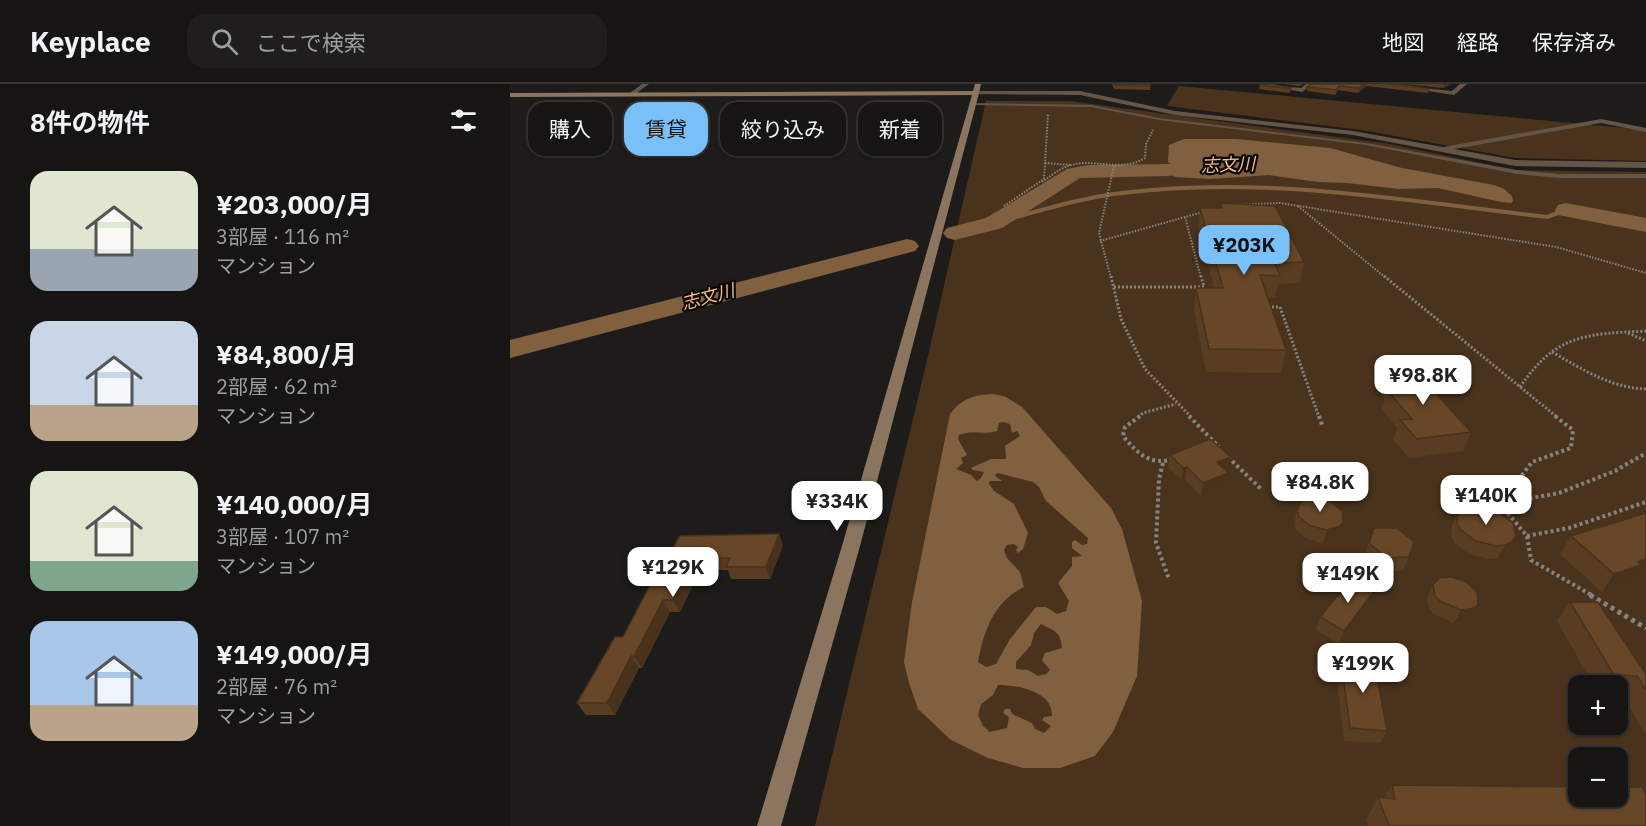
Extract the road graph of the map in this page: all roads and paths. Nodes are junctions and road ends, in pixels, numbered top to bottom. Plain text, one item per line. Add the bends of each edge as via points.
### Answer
1 (646, 84) edge
2 (1263, 84) edge
3 (1310, 84) edge
4 (1386, 84) edge
5 (1464, 84) edge
6 (977, 88) edge
7 (1080, 93) junction
8 (510, 94) edge
9 (632, 94) junction
10 (972, 104) junction
11 (1048, 104) junction
12 (1081, 105) junction
13 (1153, 130) dead end
14 (1646, 130) edge
15 (1436, 153) junction
16 (1045, 164) junction
17 (1071, 165) junction
18 (1646, 165) edge
19 (1114, 166) junction
20 (1646, 176) edge
21 (1042, 182) junction
22 (1004, 206) dead end
23 (1231, 206) edge
24 (1298, 206) junction
25 (1212, 210) edge
26 (1185, 217) junction
27 (1100, 241) junction
28 (1646, 273) edge
29 (1114, 287) junction
30 (1204, 287) junction
31 (1212, 290) edge
32 (1260, 307) edge
33 (1646, 331) edge
34 (1626, 332) junction
35 (1646, 342) edge
36 (1552, 352) junction
37 (1520, 387) junction
38 (1646, 389) edge
39 (1176, 404) junction
40 (1322, 425) dead end
41 (1212, 440) junction
42 (1202, 444) edge
43 (1219, 448) edge
44 (1646, 453) edge
45 (1182, 454) edge
46 (1227, 456) edge
47 (1162, 463) junction
48 (1262, 489) dead end
49 (1646, 502) edge
50 (1500, 504) junction
51 (1527, 536) junction
52 (1169, 579) dead end
53 (1646, 628) edge
54 (769, 826) edge

1 - 9 street
2 - 3 street via 1302,90
4 - 5 street via 1454,93
6 - 7 street
6 - 9 street
6 - 10 street
7 - 12 street
7 - 15 street via 1175,113 1346,132
8 - 9 street
10 - 11 lane
10 - 54 street via 848,558
11 - 12 lane
11 - 16 path
12 - 15 lane via 1169,120
13 - 19 path via 1144,158 1138,163
14 - 15 street via 1601,121
15 - 18 street via 1529,164
15 - 20 lane via 1538,174
16 - 17 path
16 - 21 path
17 - 19 path
17 - 21 path
19 - 27 path
21 - 22 path
23 - 24 path via 1266,202
24 - 28 path via 1556,248
24 - 37 path
25 - 26 path
26 - 27 path
26 - 30 path
27 - 29 path
29 - 30 path
29 - 39 path via 1131,343 1145,369
30 - 31 path
32 - 40 path via 1280,307
33 - 34 path
34 - 35 path
34 - 36 path via 1577,338
36 - 37 path via 1537,363
36 - 38 path via 1597,377
37 - 50 path via 1574,430 1570,448 1532,462
39 - 41 path
39 - 47 path via 1143,413 1125,427 1123,436 1137,454
41 - 42 path
41 - 43 path
44 - 50 path via 1615,471 1559,493
45 - 47 path
46 - 48 path
47 - 52 path via 1156,543
49 - 51 path via 1569,528
50 - 51 path
51 - 53 path via 1532,560

